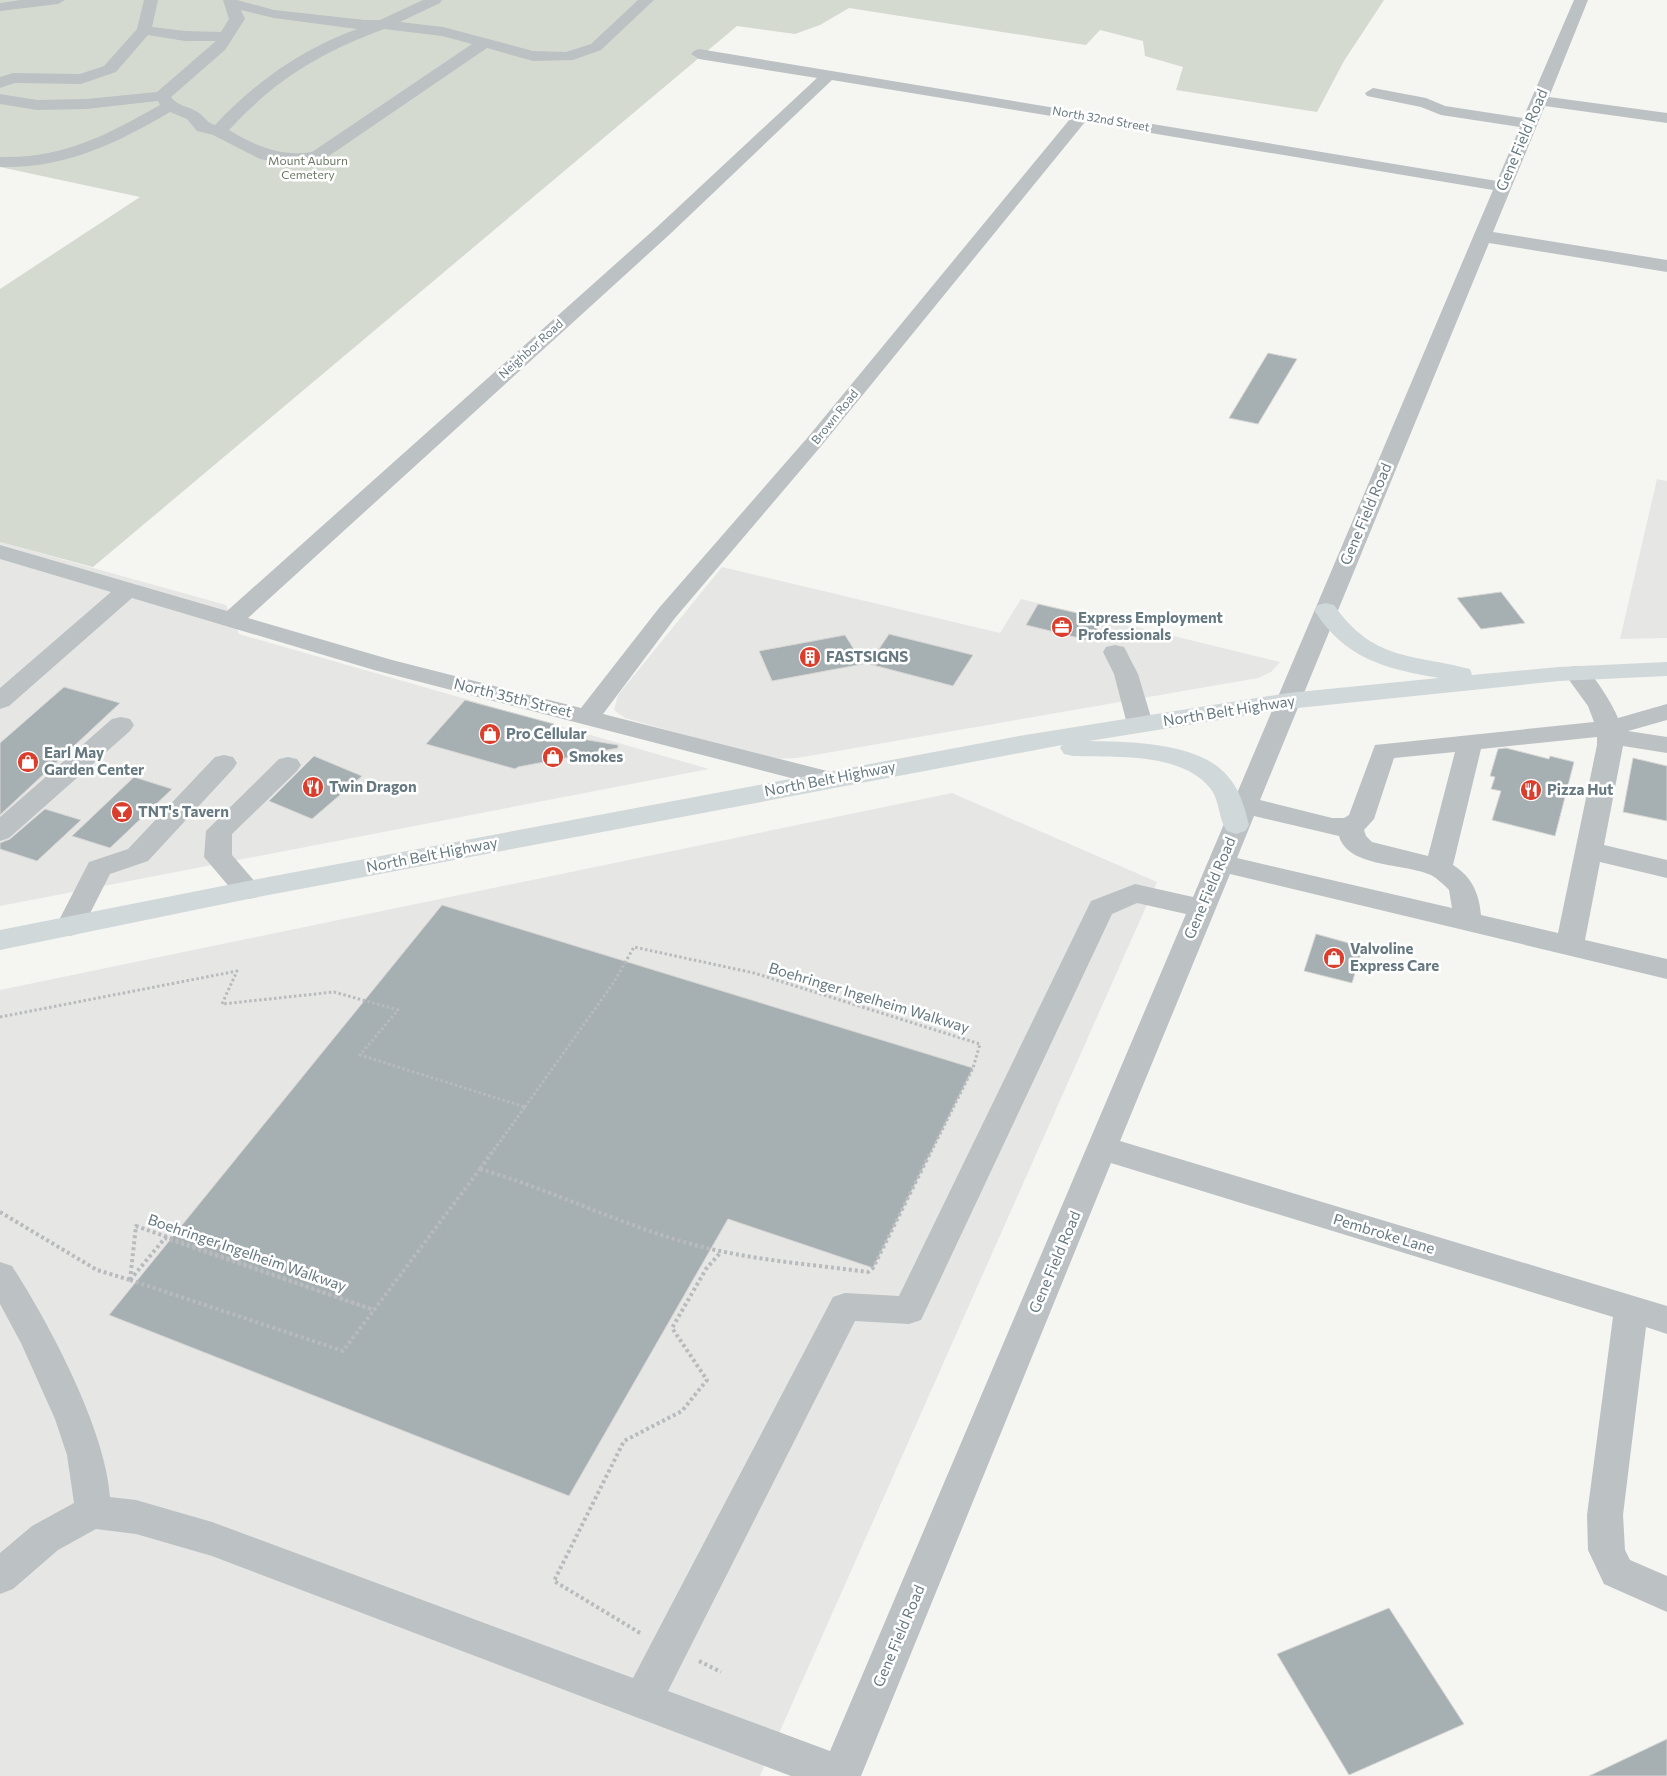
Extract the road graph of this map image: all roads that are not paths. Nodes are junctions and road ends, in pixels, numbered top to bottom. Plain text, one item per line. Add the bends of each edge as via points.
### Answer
1 (58, 0) edge
2 (151, 0) edge
3 (435, 0) edge
4 (648, 0) edge
5 (1581, 0) edge
6 (231, 2) edge
7 (0, 6) edge
8 (384, 24) junction
9 (144, 30) junction
10 (226, 37) junction
11 (486, 42) junction
12 (699, 54) dead end
13 (830, 74) junction
14 (0, 83) edge
15 (1373, 93) dead end
16 (0, 99) edge
17 (165, 101) junction
18 (37, 105) junction
19 (1534, 112) junction
20 (1081, 116) junction
21 (6, 117) dead end
22 (1667, 118) edge
23 (219, 131) junction
24 (0, 162) edge
25 (1502, 187) junction
26 (1482, 236) junction
27 (1667, 266) edge
28 (0, 552) edge
29 (129, 590) junction
30 (1326, 610) junction
31 (230, 621) junction
32 (1115, 652) dead end
33 (1667, 669) edge
34 (1576, 673) junction
35 (1517, 678) junction
36 (0, 701) edge
37 (1288, 701) junction
38 (1667, 712) edge
39 (588, 716) junction
40 (1140, 724) junction
41 (121, 725) dead end
42 (1610, 732) junction
43 (1470, 743) junction
44 (1019, 744) junction
45 (1667, 745) edge
46 (224, 763) dead end
47 (288, 765) dead end
48 (826, 780) junction
49 (1241, 815) junction
50 (1350, 827) junction
51 (0, 832) edge
52 (1589, 850) junction
53 (1221, 863) junction
54 (1439, 868) junction
55 (1667, 869) edge
56 (248, 890) junction
57 (1202, 908) junction
58 (1467, 921) junction
59 (70, 926) junction
60 (0, 940) edge
61 (1570, 946) junction
62 (1667, 969) edge
63 (1102, 1148) junction
64 (0, 1276) edge
65 (1631, 1309) junction
66 (1667, 1320) edge
67 (93, 1512) junction
68 (0, 1577) edge
69 (1667, 1594) edge
70 (643, 1699) junction
71 (840, 1776) edge

1 - 7 street
2 - 9 street
3 - 8 street
4 - 11 street via 607,38 584,53 546,58
5 - 19 street, Gene Field Road
6 - 8 street via 274,14 322,21
6 - 10 street via 237,19
8 - 11 street
8 - 23 street via 335,42 288,69 250,98
9 - 10 street via 179,36
9 - 14 street via 110,69 98,74 70,79 13,78
10 - 17 street via 220,47
11 - 23 street via 318,156 299,160 272,159
12 - 13 street, North 32nd Street
13 - 20 street, North 32nd Street
13 - 31 street, Neighbor Road via 663,231
15 - 19 street via 1426,103 1441,110
16 - 18 street
17 - 18 street
17 - 23 street via 193,116 203,128
17 - 24 street via 137,125 70,155 49,161
18 - 21 street
19 - 22 street
19 - 25 street, Gene Field Road
20 - 25 street, North 32nd Street
20 - 39 street, Brown Road via 815,441 667,613
25 - 26 street, Gene Field Road
26 - 27 street
26 - 30 street, Gene Field Road
28 - 29 street, North 35th Street
29 - 31 street, North 35th Street
29 - 36 street
30 - 35 main road via 1338,629 1379,654 1442,672
30 - 37 street, Gene Field Road
31 - 39 street, North 35th Street via 383,665
32 - 40 street via 1126,674
33 - 34 main road, North Belt Highway
34 - 35 main road, North Belt Highway
34 - 42 street via 1607,716
35 - 37 main road, North Belt Highway
37 - 40 main road, North Belt Highway
37 - 49 street, Gene Field Road
38 - 42 street
39 - 48 street, North 35th Street
40 - 44 main road, North Belt Highway
41 - 51 street
42 - 43 street
42 - 45 street
42 - 52 street
43 - 50 street via 1384,751 1361,819
43 - 54 street
44 - 48 main road, North Belt Highway
44 - 49 main road via 1125,749 1159,754 1192,764 1218,780
46 - 59 street via 138,855 99,868
47 - 56 street via 219,832 218,857
48 - 56 main road, North Belt Highway
49 - 50 street
49 - 53 street, Gene Field Road
50 - 54 street via 1353,839 1363,849
52 - 55 street
52 - 61 street
53 - 57 street, Gene Field Road
53 - 58 street
54 - 58 street via 1458,879 1465,895
56 - 59 main road, North Belt Highway
57 - 63 street, Gene Field Road
57 - 70 street via 1135,893 1100,908 909,1310 845,1307
58 - 61 street
59 - 60 main road, North Belt Highway
61 - 62 street
63 - 65 street, Pembroke Lane
63 - 71 street, Gene Field Road
64 - 67 street via 19,1303 80,1434
65 - 66 street, Pembroke Lane
65 - 69 street via 1605,1515 1607,1550 1617,1572
67 - 68 street via 45,1538
67 - 70 street via 136,1517 212,1539
70 - 71 street

